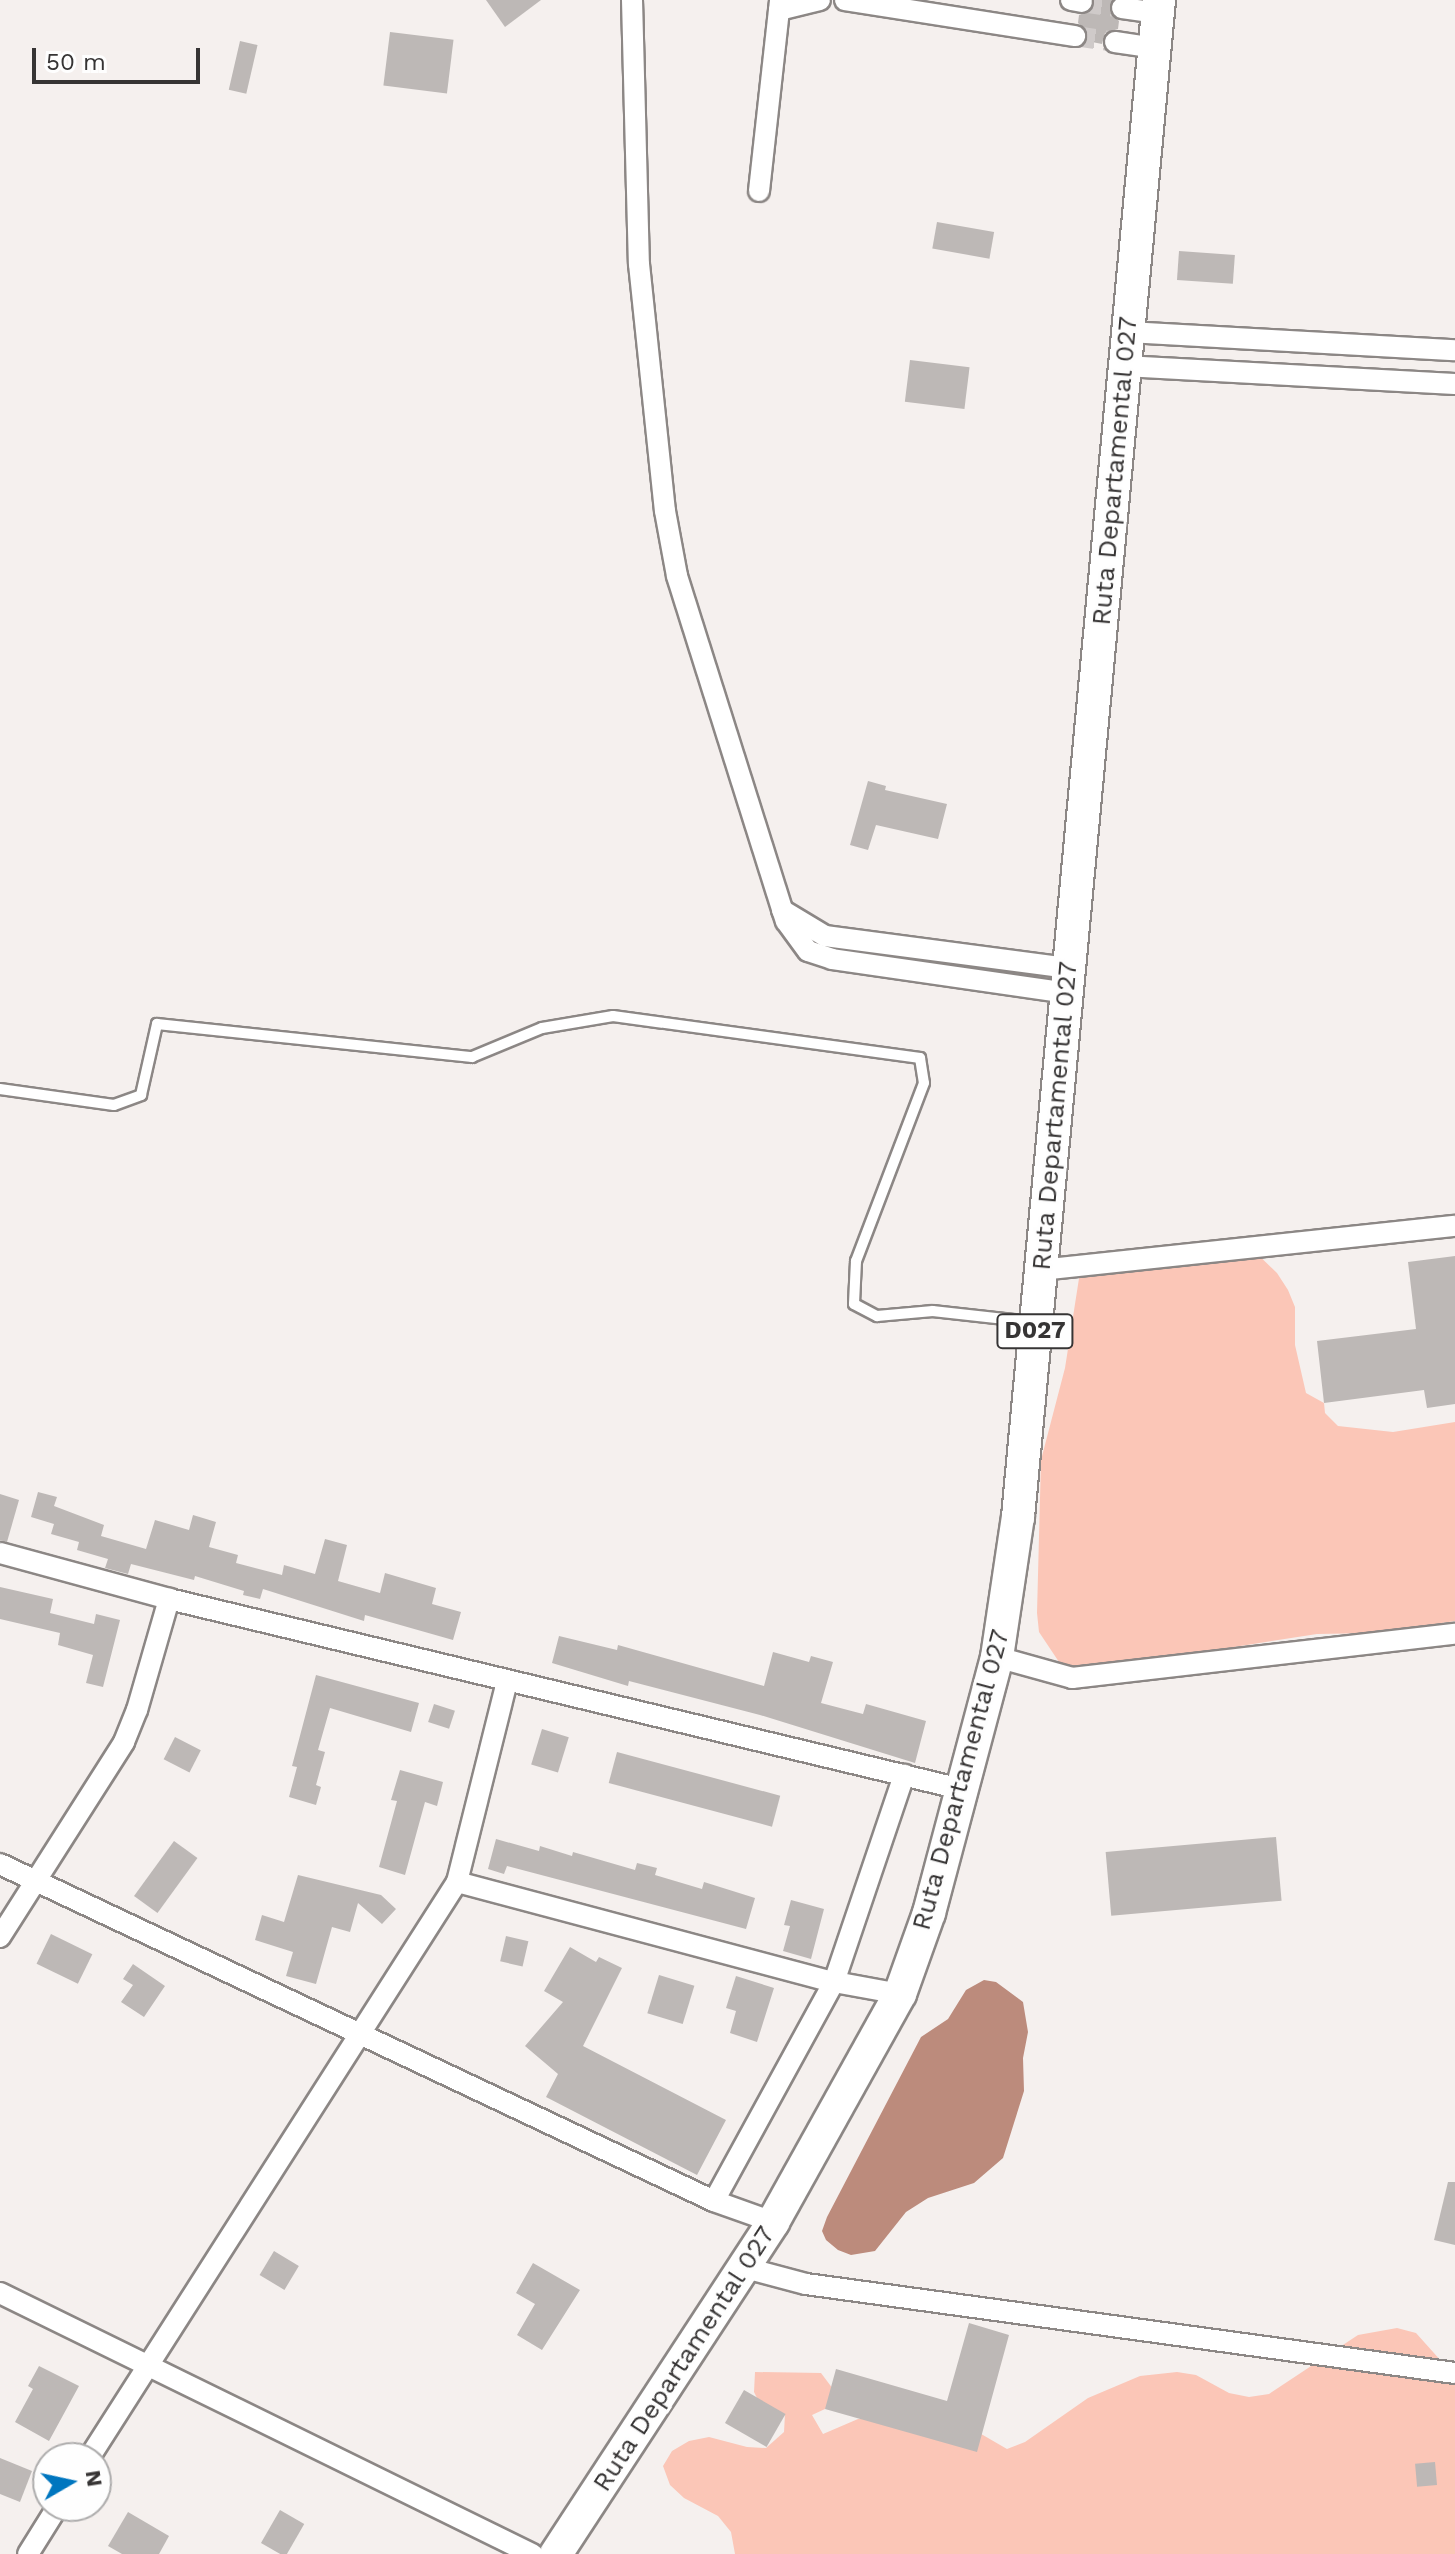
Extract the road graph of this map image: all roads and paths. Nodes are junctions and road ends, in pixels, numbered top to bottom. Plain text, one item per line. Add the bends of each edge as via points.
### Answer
1 (632, 0) edge
2 (820, 0) edge
3 (845, 0) edge
4 (779, 5) edge
5 (1159, 6) edge
6 (1122, 8) dead end
7 (1075, 36) tunnel mouth
8 (1115, 42) tunnel mouth
9 (1155, 48) junction
10 (759, 191) dead end
11 (1128, 332) junction
12 (1455, 350) edge
13 (1124, 366) junction
14 (1455, 384) edge
15 (1068, 980) junction
16 (0, 1089) edge
17 (1455, 1226) edge
18 (1041, 1270) junction
19 (1036, 1323) junction
20 (0, 1553) edge
21 (169, 1599) junction
22 (1455, 1634) edge
23 (997, 1657) junction
24 (507, 1681) junction
25 (904, 1775) junction
26 (961, 1789) junction
27 (0, 1864) edge
28 (38, 1882) junction
29 (457, 1882) junction
30 (0, 1937) edge
31 (834, 1982) junction
32 (900, 1994) junction
33 (360, 2033) junction
34 (714, 2201) junction
35 (773, 2222) junction
36 (742, 2267) junction
37 (0, 2293) edge
38 (148, 2364) junction
39 (1455, 2373) edge
40 (99, 2442) edge
41 (48, 2522) edge
42 (28, 2554) edge
43 (532, 2554) edge
44 (556, 2554) edge

1 - 15 street via 639,264 665,511 677,576 782,910 825,936
2 - 4 street
3 - 7 street
4 - 10 street
5 - 6 street
5 - 9 main road, Ruta Departamental 027 / D027
8 - 9 street
9 - 11 main road, Ruta Departamental 027 / D027
11 - 12 street
11 - 13 main road, Ruta Departamental 027 / D027
13 - 14 street
13 - 15 main road, Ruta Departamental 027 / D027
15 - 18 main road, Ruta Departamental 027 / D027
16 - 19 lane via 114,1105 141,1095 157,1024 472,1057 542,1028 613,1016 920,1058 924,1083 856,1261 854,1304 877,1316 933,1311
17 - 18 street
18 - 19 main road, Ruta Departamental 027 / D027
19 - 23 main road, Ruta Departamental 027 / D027 via 1018,1517
20 - 21 street
21 - 24 street
21 - 28 street via 124,1742
22 - 23 street via 1072,1678
23 - 26 main road, Ruta Departamental 027 / D027
24 - 25 street
24 - 29 street
25 - 26 street
25 - 31 street
26 - 32 main road, Ruta Departamental 027 / D027 via 929,1913
27 - 28 street
28 - 30 street
28 - 33 street
29 - 31 street
29 - 33 street
31 - 32 street
31 - 34 street
32 - 35 main road, Ruta Departamental 027 / D027
33 - 34 street
33 - 38 street
34 - 35 street
35 - 36 main road, Ruta Departamental 027 / D027
36 - 39 street via 806,2284
36 - 44 main road, Ruta Departamental 027 / D027
37 - 38 street
38 - 40 street
38 - 43 street
41 - 42 street

